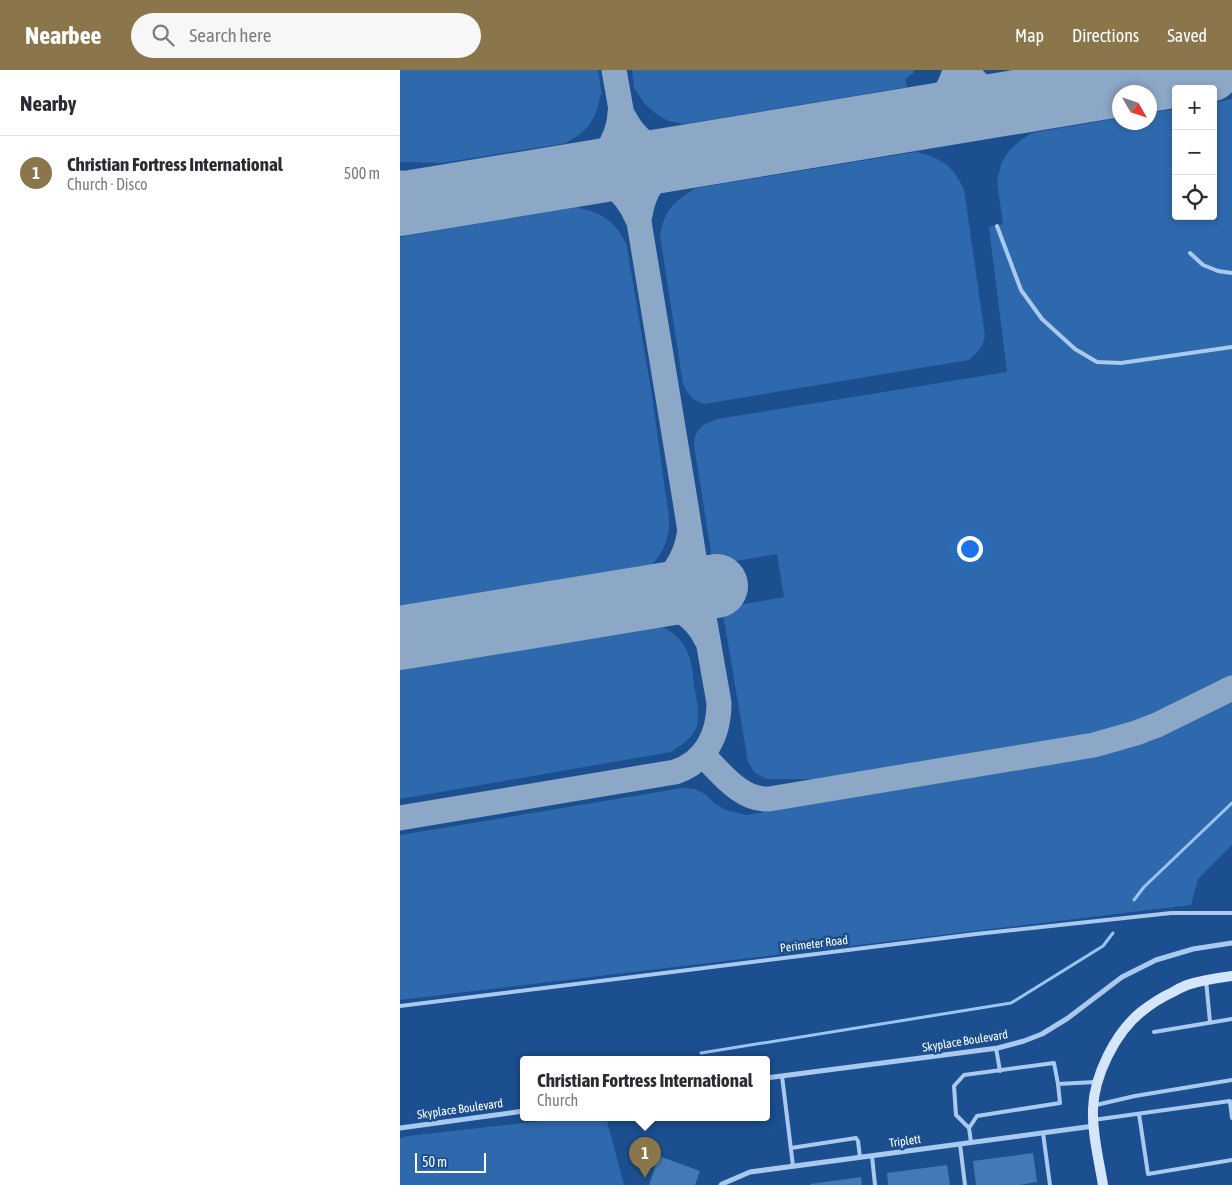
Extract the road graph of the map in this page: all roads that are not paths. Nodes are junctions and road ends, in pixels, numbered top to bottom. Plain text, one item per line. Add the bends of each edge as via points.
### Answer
1 (997, 226) dead end
2 (1190, 253) dead end
3 (1232, 273) edge
4 (1232, 347) edge
5 (1232, 913) edge
6 (1232, 944) edge
7 (1232, 976) edge
8 (1206, 980) junction
9 (400, 1006) edge
10 (1232, 1020) edge
11 (1210, 1022) junction
12 (1154, 1032) dead end
13 (996, 1048) junction
14 (1000, 1071) junction
15 (782, 1076) junction
16 (770, 1078) edge
17 (1232, 1080) edge
18 (1098, 1081) junction
19 (1058, 1084) junction
20 (1093, 1106) junction
21 (520, 1112) edge
22 (1139, 1114) junction
23 (1232, 1118) edge
24 (1093, 1123) junction
25 (400, 1128) edge
26 (969, 1128) junction
27 (1043, 1133) junction
28 (971, 1142) junction
29 (960, 1144) junction
30 (791, 1148) junction
31 (872, 1156) junction
32 (860, 1157) junction
33 (1232, 1160) edge
34 (793, 1166) junction
35 (722, 1184) edge
36 (875, 1185) edge
37 (964, 1185) edge
38 (1050, 1185) edge
39 (1103, 1185) edge

1 - 4 lane via 1021,290 1042,319 1075,349 1097,362 1121,363
2 - 3 lane via 1203,265
5 - 9 lane, Perimeter Road via 1171,913 986,933
6 - 13 street, Skyplace Boulevard via 1193,949 1156,960 1122,977 1042,1034
7 - 8 main road
8 - 11 lane
8 - 18 main road via 1186,985 1140,1013 1123,1031
10 - 11 lane
11 - 12 lane
13 - 14 lane
13 - 15 street, Skyplace Boulevard
14 - 19 lane via 1054,1064
14 - 26 lane via 964,1075 954,1086 956,1115
15 - 16 street, Skyplace Boulevard
15 - 30 lane
17 - 20 lane
18 - 19 lane
18 - 20 main road
19 - 26 lane via 1060,1103 977,1116
20 - 24 main road
21 - 25 street, Skyplace Boulevard
22 - 23 lane via 1230,1101
22 - 24 lane
22 - 33 lane via 1148,1174
24 - 27 street, Triplett
24 - 39 main road
26 - 28 lane
27 - 28 street, Triplett
27 - 38 lane
28 - 29 street, Triplett
29 - 31 street, Triplett
29 - 37 lane
30 - 32 lane via 856,1138
30 - 34 lane
31 - 32 street, Triplett
31 - 36 lane
32 - 34 street, Triplett
34 - 35 street, Triplett via 750,1172

